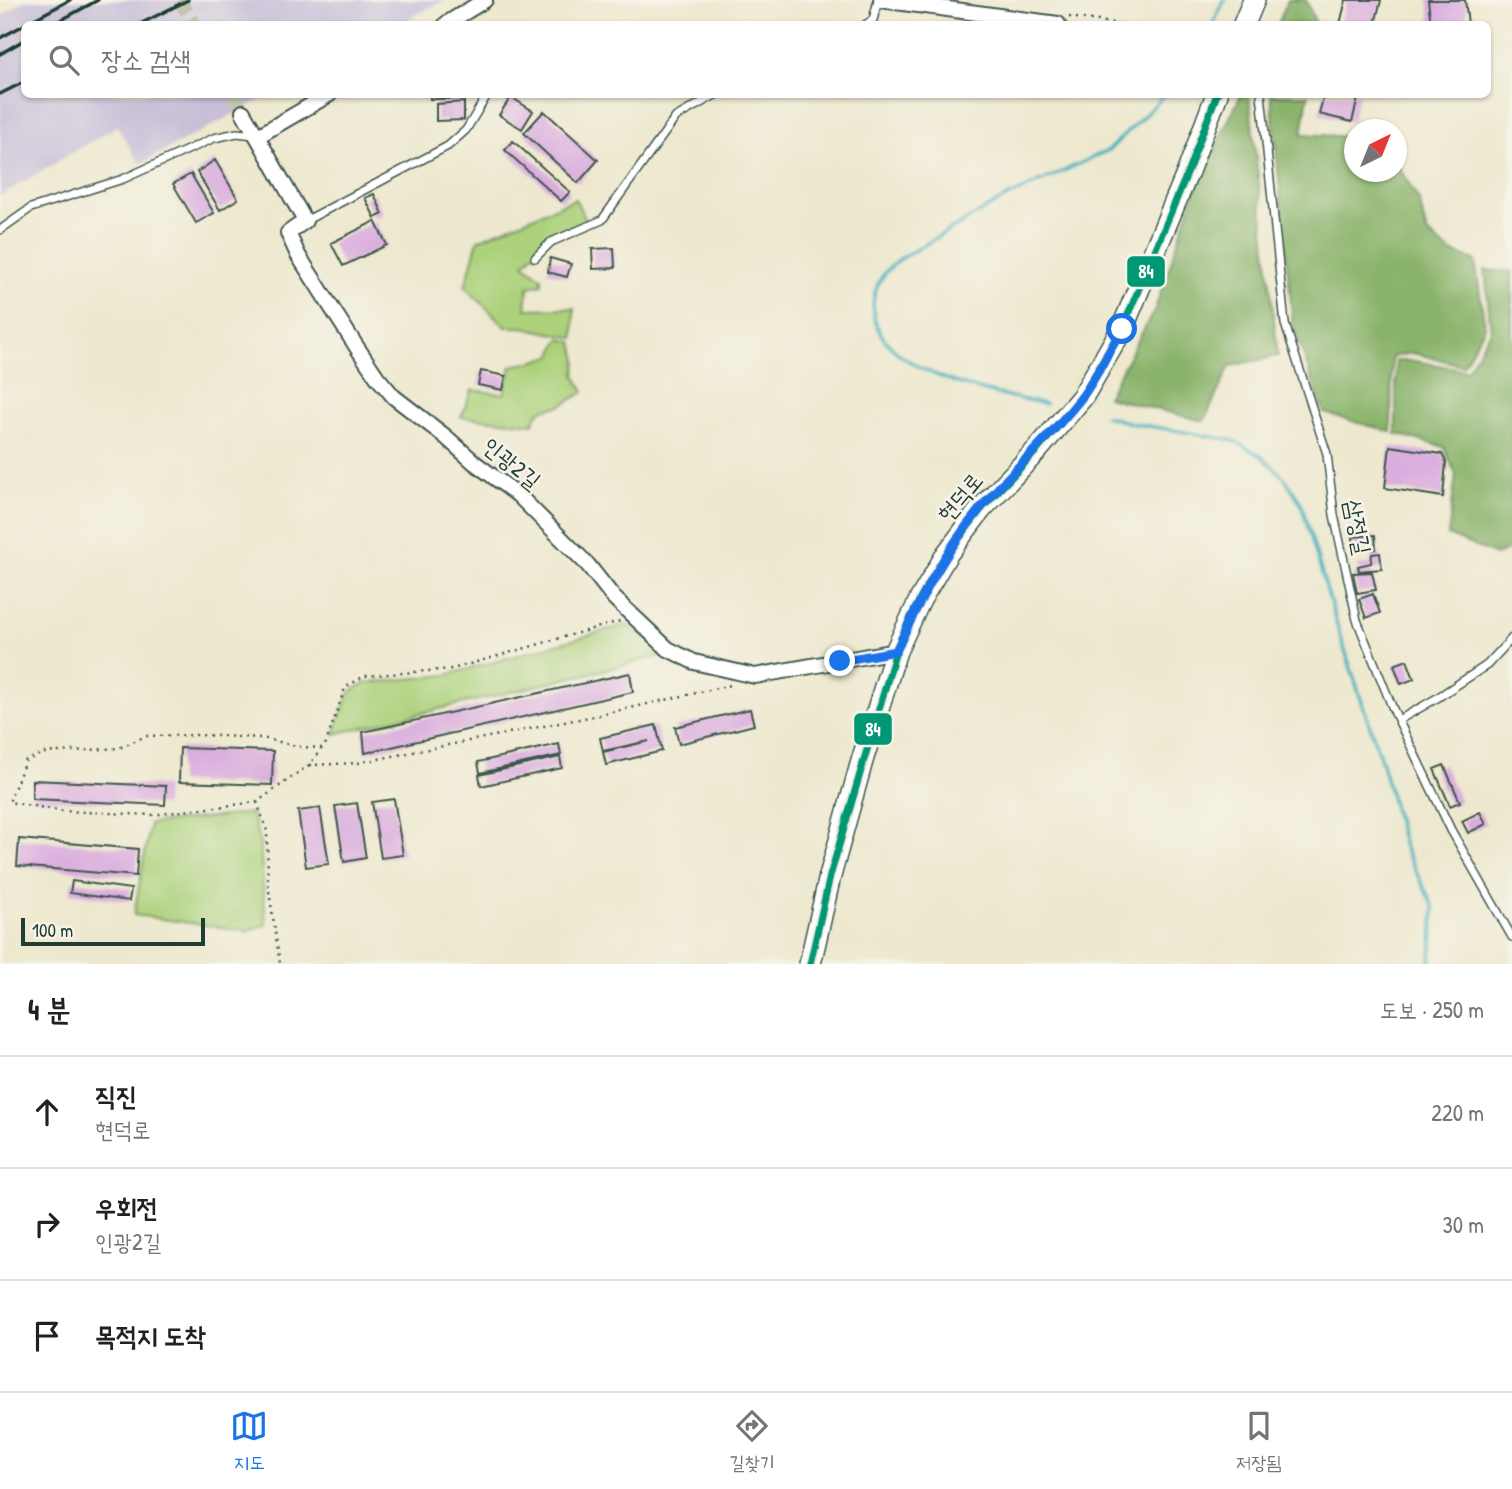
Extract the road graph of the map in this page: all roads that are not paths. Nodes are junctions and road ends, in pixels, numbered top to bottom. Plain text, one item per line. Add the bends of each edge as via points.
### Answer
1 (485, 0) edge
2 (879, 0) edge
3 (1254, 0) edge
4 (451, 21) edge
5 (871, 21) edge
6 (1036, 21) edge
7 (1245, 21) edge
8 (323, 98) edge
9 (485, 98) edge
10 (711, 98) edge
11 (1216, 98) edge
12 (1261, 98) edge
13 (243, 112) tunnel mouth
14 (258, 136) junction
15 (305, 221) junction
16 (0, 230) edge
17 (535, 258) dead end
18 (1512, 638) edge
19 (896, 651) junction
20 (1399, 720) junction
21 (1512, 937) edge
22 (810, 964) edge

1 - 4 street
2 - 5 lane
2 - 6 street
3 - 7 main road
8 - 14 street
9 - 15 lane via 466,130 448,146
10 - 17 lane via 676,117 602,220 551,242
11 - 19 main road, 현덕로 via 1122,329 1083,396 981,509 947,554
12 - 20 lane, 삼정길 via 1285,324 1327,454 1334,514 1357,620
13 - 14 street
14 - 15 street
14 - 16 lane via 247,132 214,138 123,180 30,208
15 - 19 street, 인광2길 via 288,233 293,244 377,377 394,397 518,495 668,649 694,662 755,676
18 - 20 lane via 1487,665
19 - 22 main road, 현덕로
20 - 21 lane, 삼정길 via 1451,830

